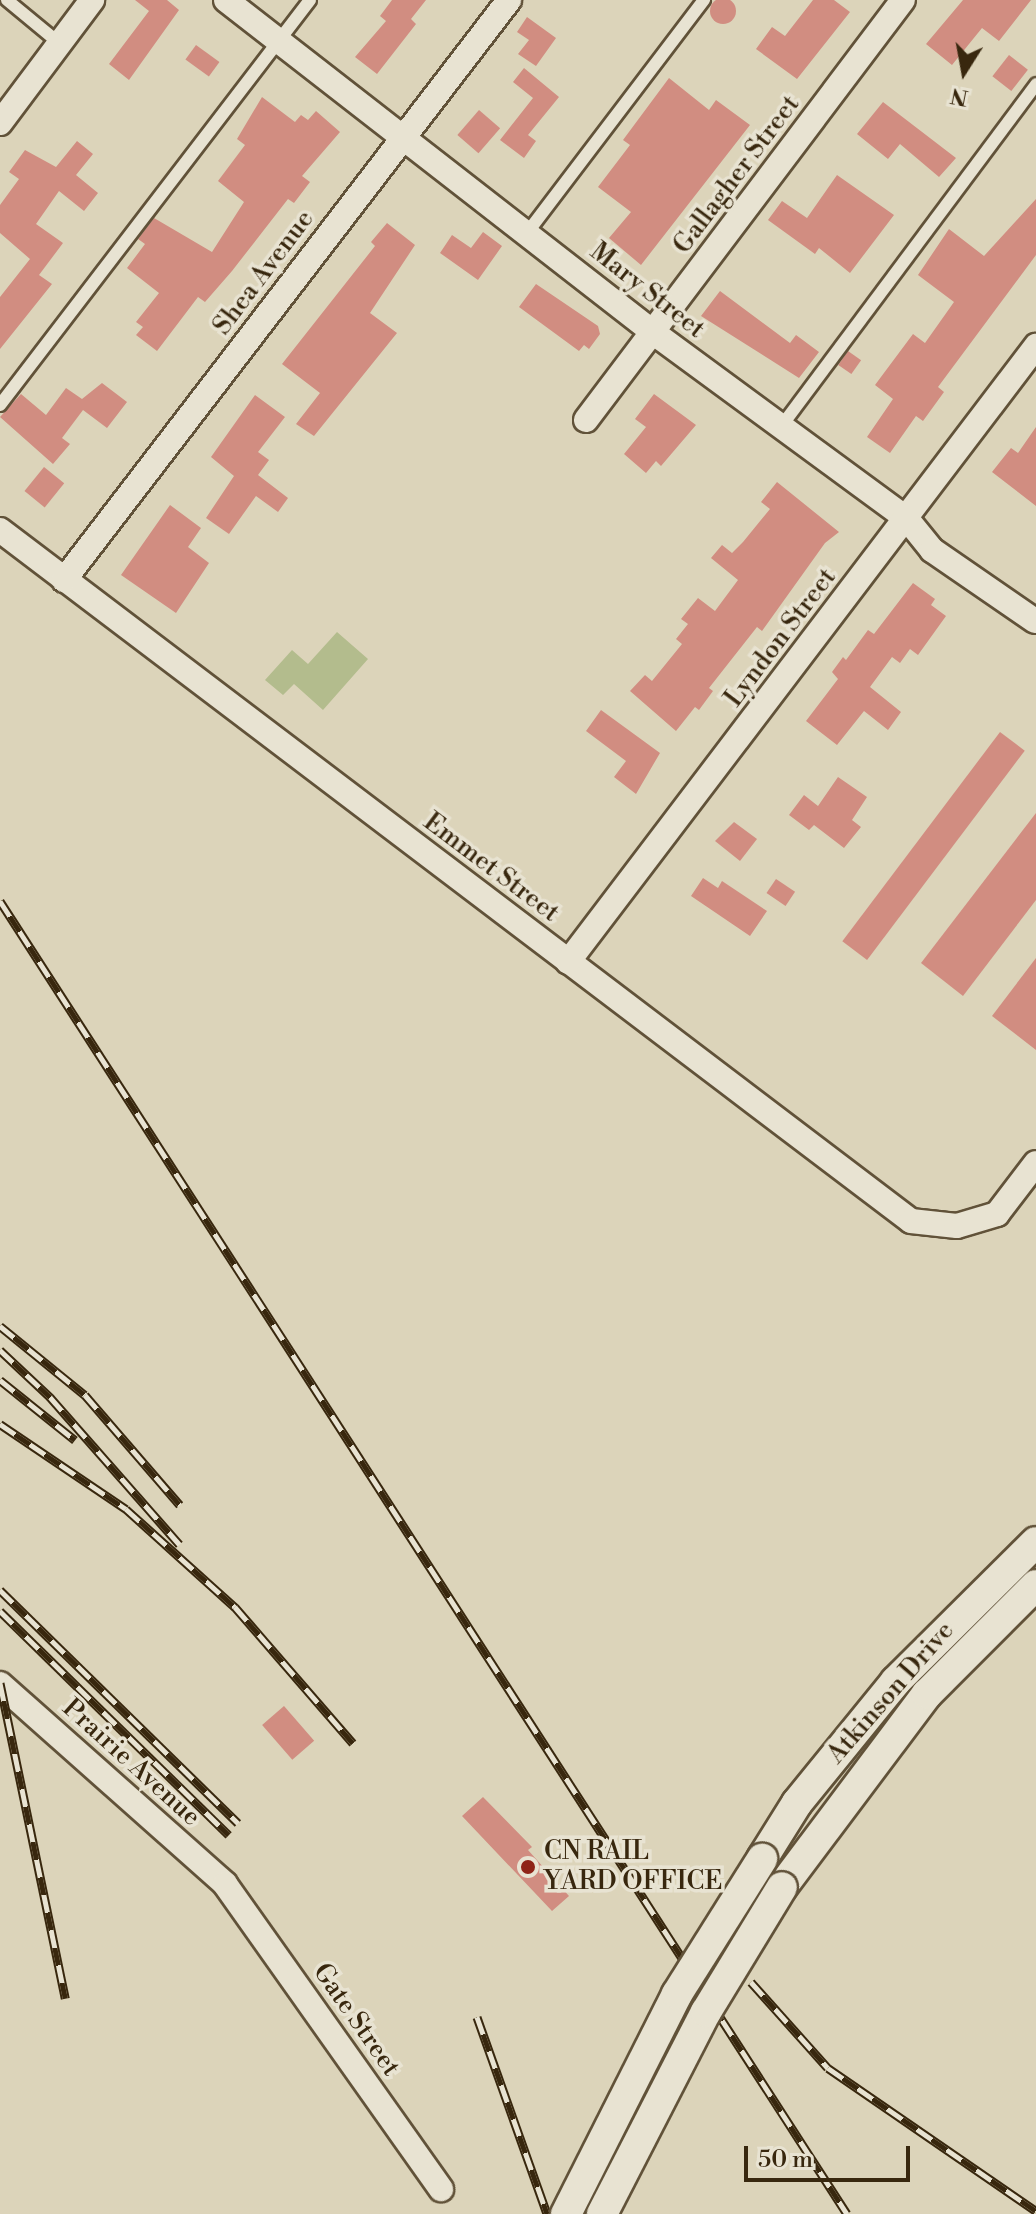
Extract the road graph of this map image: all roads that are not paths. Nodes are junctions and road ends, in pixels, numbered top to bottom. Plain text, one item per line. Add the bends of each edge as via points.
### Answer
1 (7, 0) edge
2 (92, 0) edge
3 (226, 0) edge
4 (310, 0) edge
5 (509, 0) edge
6 (704, 0) edge
7 (903, 0) edge
8 (279, 41) junction
9 (59, 43) junction
10 (1036, 84) edge
11 (0, 123) edge
12 (404, 136) junction
13 (527, 233) junction
14 (654, 333) junction
15 (1036, 346) edge
16 (0, 405) edge
17 (586, 420) dead end
18 (780, 428) junction
19 (907, 519) junction
20 (0, 530) edge
21 (64, 580) junction
22 (1036, 621) edge
23 (568, 962) junction
24 (1036, 1163) edge
25 (1036, 1542) edge
26 (1036, 1585) edge
27 (0, 1684) edge
28 (225, 1884) joint
29 (441, 2189) dead end
30 (566, 2214) edge
31 (602, 2214) edge

1 - 9 lane
2 - 9 street
3 - 8 street, Mary Street
4 - 8 lane
5 - 12 street, Shea Avenue
6 - 13 lane
7 - 14 street, Gallagher Street
8 - 12 street, Mary Street
8 - 16 lane
9 - 11 street
10 - 18 lane
12 - 13 street, Mary Street
12 - 21 street, Shea Avenue
13 - 14 street, Mary Street
14 - 17 street, Gallagher Street
14 - 18 street, Mary Street
15 - 19 street, Lyndon Street
18 - 19 street, Mary Street
19 - 22 street, Mary Street via 932,550
19 - 23 street, Lyndon Street
20 - 21 street, Emmet Street
21 - 23 street, Emmet Street
23 - 24 street, Emmet Street via 911,1221 957,1226 997,1214
25 - 30 street, Atkinson Drive, bridge via 896,1681 797,1803 677,1994
26 - 31 street, Atkinson Drive, bridge via 927,1694 782,1887 706,2012
27 - 28 street, Prairie Avenue
28 - 29 street, Gate Street

